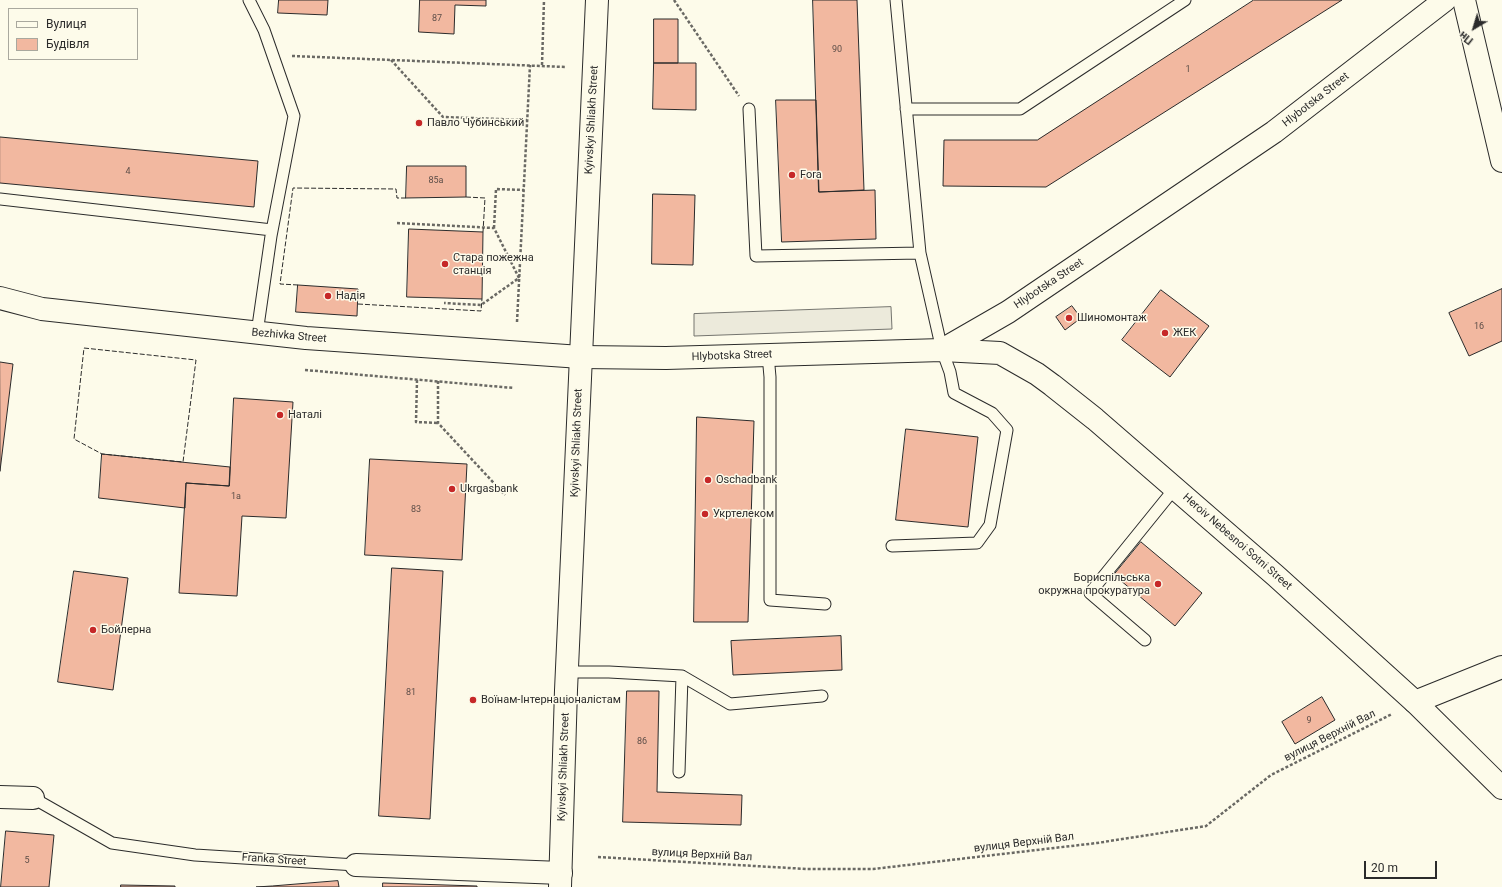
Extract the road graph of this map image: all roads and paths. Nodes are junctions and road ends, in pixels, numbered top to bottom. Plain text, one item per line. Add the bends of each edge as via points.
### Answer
1 (249, 0) edge
2 (544, 0) edge
3 (597, 0) edge
4 (674, 0) edge
5 (896, 0) edge
6 (1185, 0) edge
7 (1445, 0) edge
8 (1464, 0) edge
9 (272, 55) junction
10 (390, 60) junction
11 (530, 65) junction
12 (542, 66) junction
13 (566, 66) dead end
14 (906, 109) junction
15 (749, 110) joint
16 (527, 120) junction
17 (1502, 161) edge
18 (524, 190) junction
19 (0, 199) edge
20 (397, 222) dead end
21 (494, 228) junction
22 (272, 230) junction
23 (920, 253) junction
24 (520, 278) junction
25 (0, 298) edge
26 (444, 303) dead end
27 (517, 322) dead end
28 (257, 333) junction
29 (942, 350) junction
30 (768, 355) junction
31 (581, 357) junction
32 (304, 370) dead end
33 (417, 380) junction
34 (438, 381) junction
35 (514, 388) dead end
36 (438, 423) junction
37 (1175, 488) junction
38 (505, 495) dead end
39 (892, 546) dead end
40 (825, 604) dead end
41 (1145, 640) dead end
42 (1502, 667) edge
43 (567, 672) junction
44 (682, 676) junction
45 (822, 696) dead end
46 (1415, 702) junction
47 (679, 772) dead end
48 (1502, 788) edge
49 (0, 797) edge
50 (33, 798) joint
51 (598, 857) dead end
52 (356, 865) joint
53 (560, 880) edge

1 - 9 lane via 264,30
2 - 12 path
3 - 31 main road, Kyivskyi Shliakh Street
4 - 15 path
5 - 14 lane
6 - 14 lane via 1020,109
7 - 29 main road, Hlybotska Street via 1274,132 1008,312
8 - 17 main road
9 - 10 path
9 - 22 lane via 294,116
10 - 11 path
10 - 16 path via 443,117
11 - 12 path
11 - 16 path
12 - 13 path
14 - 23 lane
15 - 23 lane via 756,256
16 - 18 path
18 - 21 path via 496,189
18 - 24 path
19 - 22 lane
20 - 21 path
21 - 24 path
22 - 28 lane
23 - 29 lane
24 - 26 path via 481,306
24 - 27 path
25 - 28 main road, Bezhivka Street via 42,309
28 - 31 main road, Bezhivka Street
29 - 30 main road, Hlybotska Street
29 - 37 main road, Heroiv Nebesnoi Sotni Street via 1000,353 1037,374 1095,419
29 - 39 lane via 954,393 992,413 1007,430 990,525 977,543
30 - 31 main road, Hlybotska Street
30 - 40 lane via 770,600
31 - 43 main road, Kyivskyi Shliakh Street
32 - 33 path
33 - 34 path
33 - 36 path via 416,422
34 - 35 path
34 - 36 path
36 - 38 path
37 - 41 lane via 1090,593
37 - 46 main road, Heroiv Nebesnoi Sotni Street
42 - 46 main road
43 - 44 lane
43 - 53 main road, Kyivskyi Shliakh Street
44 - 45 lane via 730,704
44 - 47 lane
46 - 48 main road, Heroiv Nebesnoi Sotni Street
46 - 51 path, вулиця Верхній Вал via 1271,775 1206,826 1097,843 873,869 806,869
49 - 50 main road, Franka Street
50 - 52 lane, Franka Street via 112,843 195,856
52 - 53 main road, Franka Street

